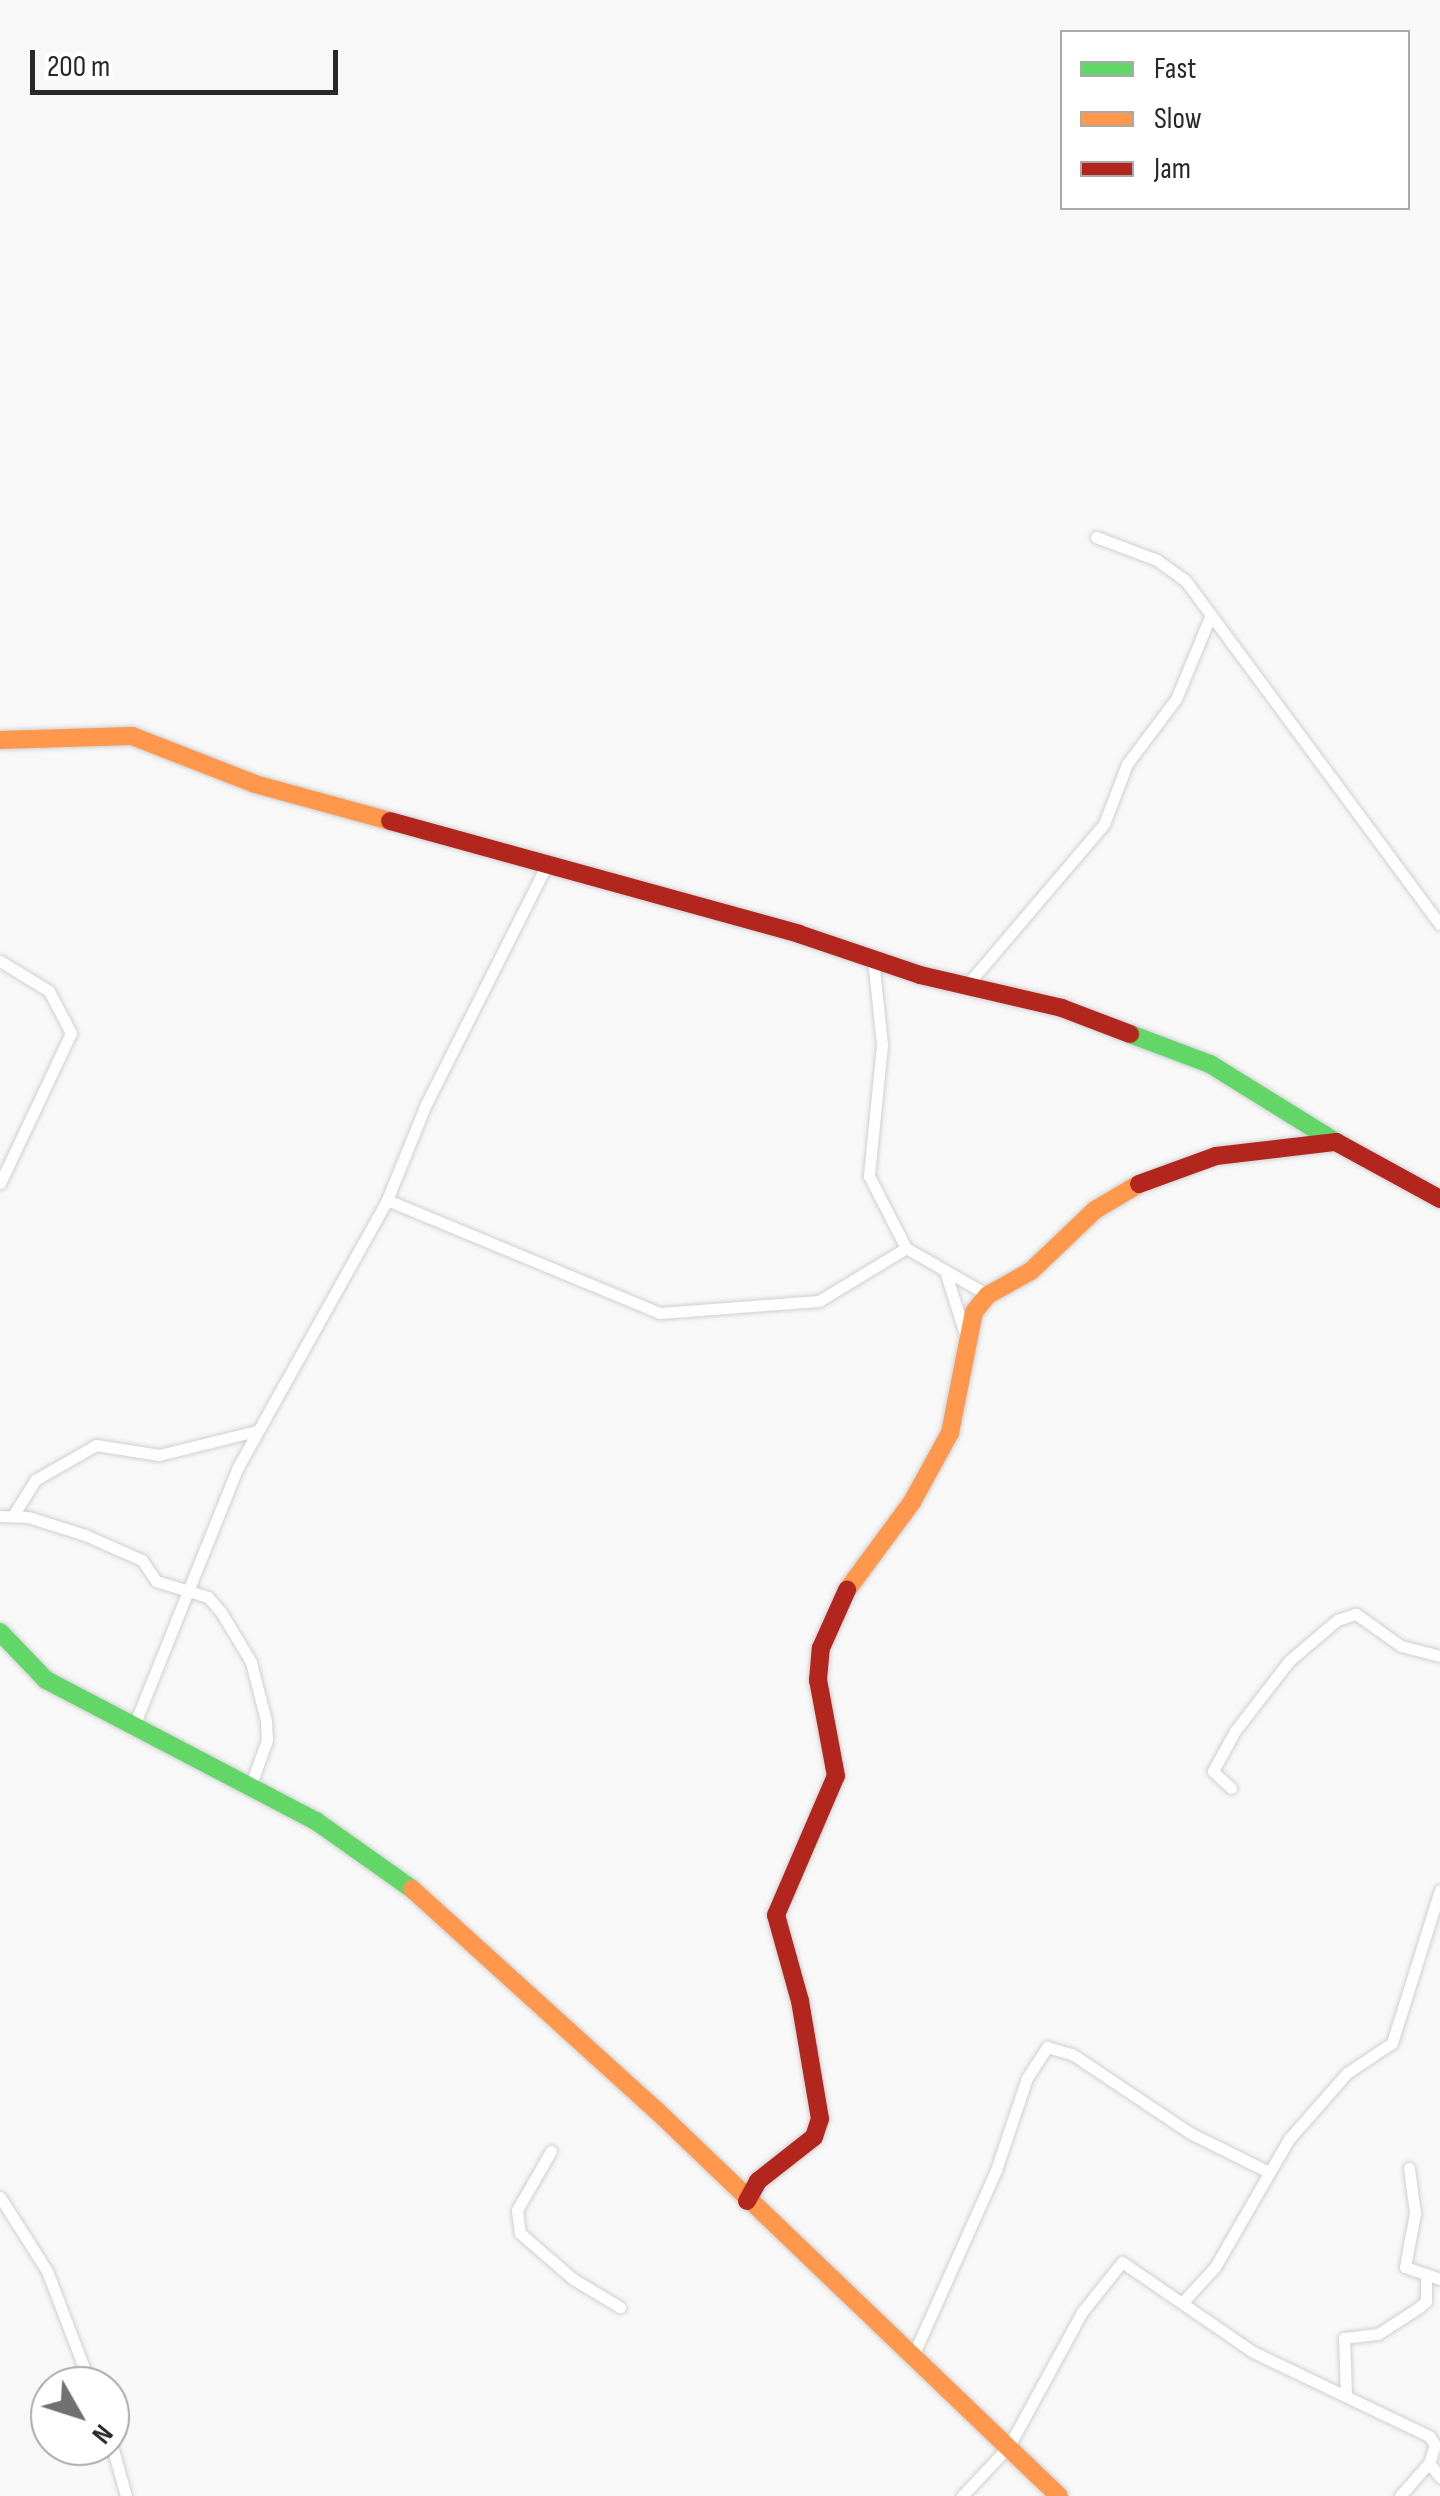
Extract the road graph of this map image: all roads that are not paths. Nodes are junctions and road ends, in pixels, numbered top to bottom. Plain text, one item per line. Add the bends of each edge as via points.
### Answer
1 (1096, 537) dead end
2 (1210, 617) junction
3 (0, 740) edge
4 (548, 863) junction
5 (1440, 924) edge
6 (873, 959) junction
7 (0, 961) edge
8 (967, 985) junction
9 (1336, 1142) junction
10 (0, 1183) edge
11 (387, 1200) junction
12 (1440, 1200) edge
13 (906, 1248) junction
14 (945, 1271) junction
15 (988, 1295) junction
16 (965, 1334) junction
17 (256, 1431) junction
18 (7, 1515) edge
19 (192, 1592) junction
20 (0, 1632) edge
21 (1440, 1656) edge
22 (135, 1723) junction
23 (250, 1786) junction
24 (1230, 1788) dead end
25 (1440, 1890) edge
26 (551, 2151) dead end
27 (1409, 2168) dead end
28 (1265, 2170) junction
29 (0, 2197) edge
30 (747, 2201) junction
31 (1433, 2278) edge
32 (1182, 2302) junction
33 (620, 2307) dead end
34 (912, 2358) junction
35 (83, 2366) edge
36 (1346, 2394) junction
37 (1009, 2446) junction
38 (1429, 2463) junction
39 (118, 2466) edge
40 (1418, 2475) junction
41 (1438, 2476) edge
42 (126, 2496) edge
43 (962, 2496) edge
44 (1058, 2496) edge
45 (1400, 2496) edge

1 - 2 street via 1173,570
2 - 5 street
2 - 8 street via 1176,699 1127,764 1104,824
3 - 4 street via 132,736 255,784
4 - 6 street
4 - 11 street via 426,1104
6 - 8 street
6 - 13 street via 882,1045 869,1176
7 - 10 street via 49,991 71,1032
8 - 9 street via 1062,1008 1126,1037 1180,1050
9 - 12 street
9 - 15 street via 1216,1156 1143,1182 1069,1228 1031,1271
11 - 13 street via 660,1312 819,1301
11 - 17 street
13 - 14 street
14 - 15 street
14 - 16 street
15 - 16 street
16 - 30 street via 950,1433 912,1502 844,1594 820,1648 818,1680 836,1776 776,1915 800,2000 820,2119 814,2136 758,2181
17 - 18 street via 158,1455 96,1445 35,1480
17 - 19 street
18 - 19 street via 85,1535 142,1560 156,1581
19 - 22 street
19 - 23 street via 221,1612 257,1681 267,1740
20 - 22 street via 46,1680
21 - 24 street via 1401,1646 1356,1614 1337,1620 1289,1661 1235,1731 1214,1767
22 - 23 street
23 - 30 street via 398,1876
25 - 28 street via 1392,2043 1324,2095
26 - 33 street via 517,2210 520,2232 573,2279
27 - 31 street via 1415,2213 1404,2268
28 - 32 street via 1215,2267
28 - 34 street via 1190,2132 1072,2054 1047,2048 1027,2078 996,2170
29 - 35 street via 47,2272
30 - 34 street
31 - 36 street via 1418,2308 1378,2334 1344,2338
32 - 36 street via 1252,2352
32 - 37 street via 1130,2266 1116,2264
34 - 37 street
36 - 38 street via 1428,2436 1435,2445
37 - 43 street
37 - 44 street
38 - 40 street
38 - 41 street
39 - 42 street
40 - 41 street
40 - 45 street

